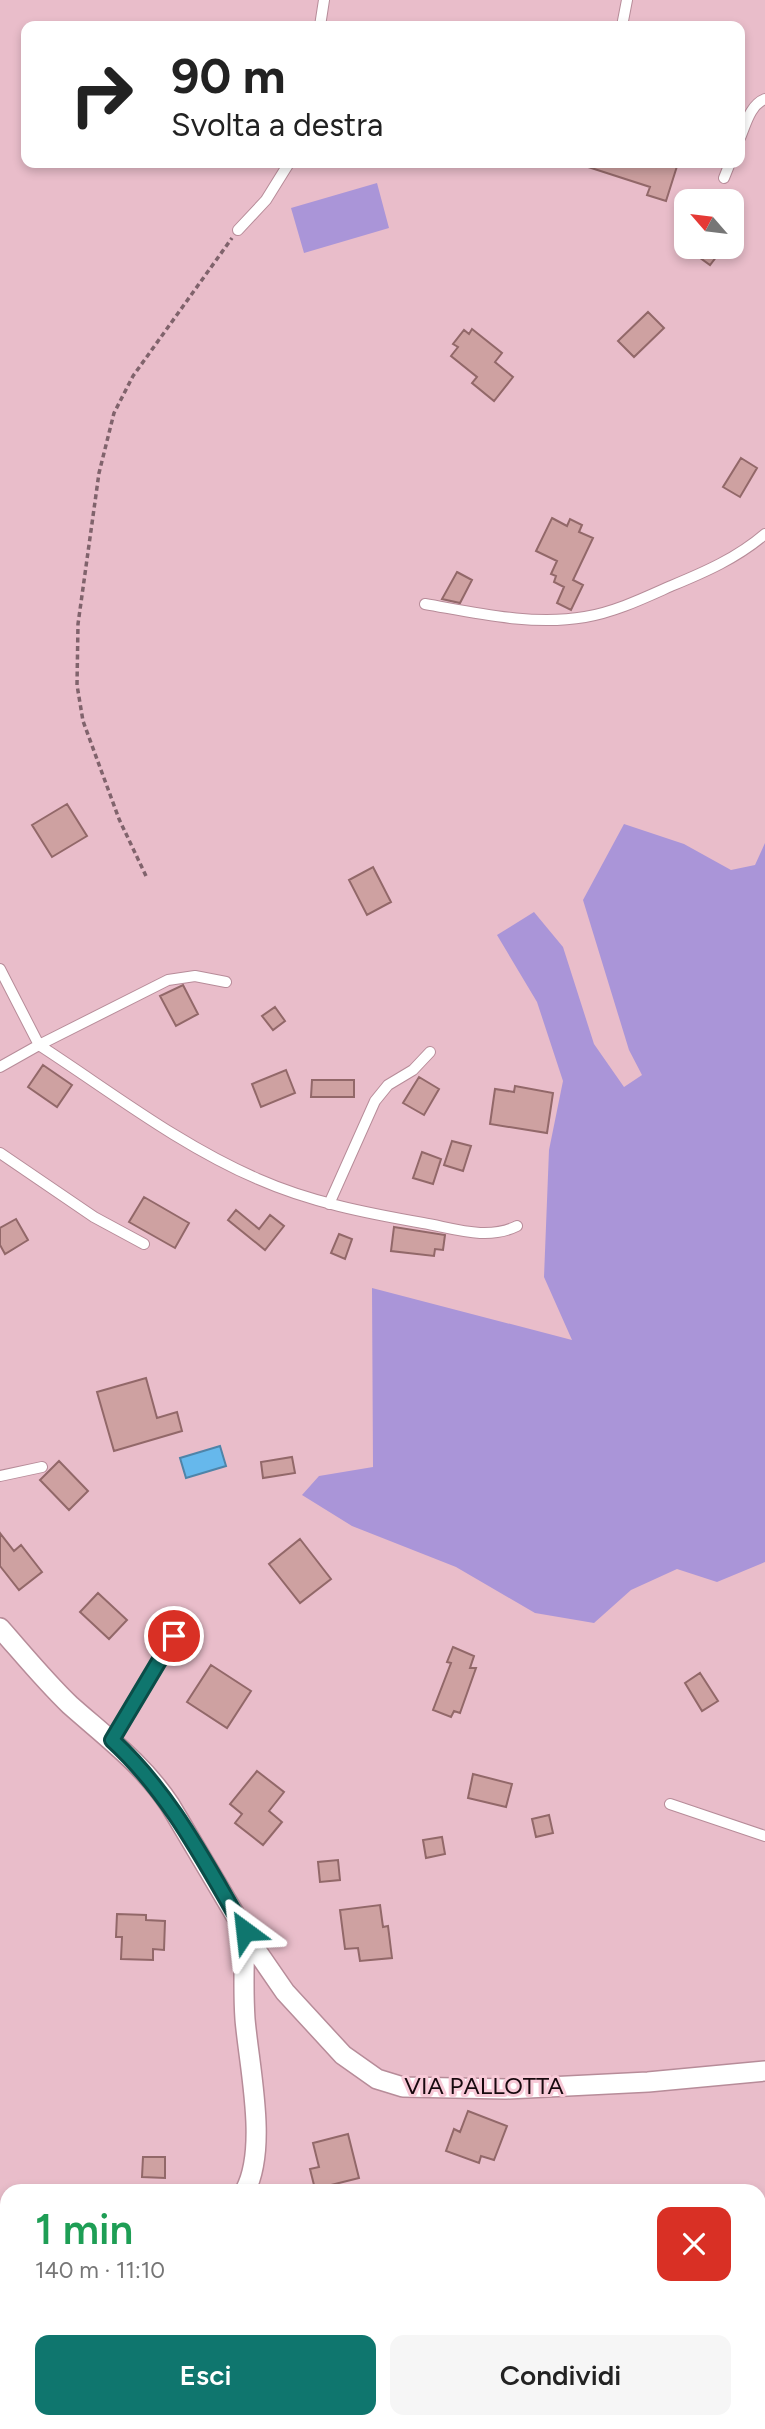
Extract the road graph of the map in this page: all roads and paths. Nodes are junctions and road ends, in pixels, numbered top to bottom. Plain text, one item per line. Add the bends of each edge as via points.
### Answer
1 (324, 0) edge
2 (626, 0) edge
3 (321, 21) edge
4 (623, 21) edge
5 (765, 99) edge
6 (745, 123) edge
7 (286, 168) edge
8 (728, 168) edge
9 (724, 178) dead end
10 (238, 230) joint
11 (765, 534) edge
12 (425, 604) dead end
13 (146, 876) dead end
14 (0, 969) edge
15 (226, 982) dead end
16 (39, 1045) junction
17 (430, 1052) dead end
18 (0, 1067) edge
19 (0, 1153) edge
20 (329, 1204) junction
21 (517, 1226) dead end
22 (144, 1244) dead end
23 (42, 1467) dead end
24 (0, 1476) edge
25 (0, 1628) edge
26 (174, 1636) dead end
27 (112, 1740) junction
28 (670, 1804) dead end
29 (765, 1836) edge
30 (245, 1931) junction
31 (765, 2071) edge
32 (248, 2184) edge

1 - 3 lane
2 - 4 lane
5 - 6 lane via 757,103
7 - 10 lane via 266,200
8 - 9 lane
10 - 13 path via 126,387 109,428 97,487 77,636 77,685 93,752
11 - 12 lane via 709,570 586,617 522,618
14 - 16 lane
15 - 16 lane via 195,976 168,980
16 - 18 lane
16 - 20 lane via 221,1162
17 - 20 lane via 374,1101
19 - 22 lane via 104,1223
20 - 21 lane via 485,1234
23 - 24 lane
25 - 27 street, VIA PALLOTTA via 52,1687
26 - 27 lane
27 - 30 street, VIA PALLOTTA via 165,1797
28 - 29 lane
30 - 31 street, VIA PALLOTTA via 285,1992 332,2045 370,2076 397,2085 506,2089
30 - 32 street via 244,2001 255,2115 253,2171

